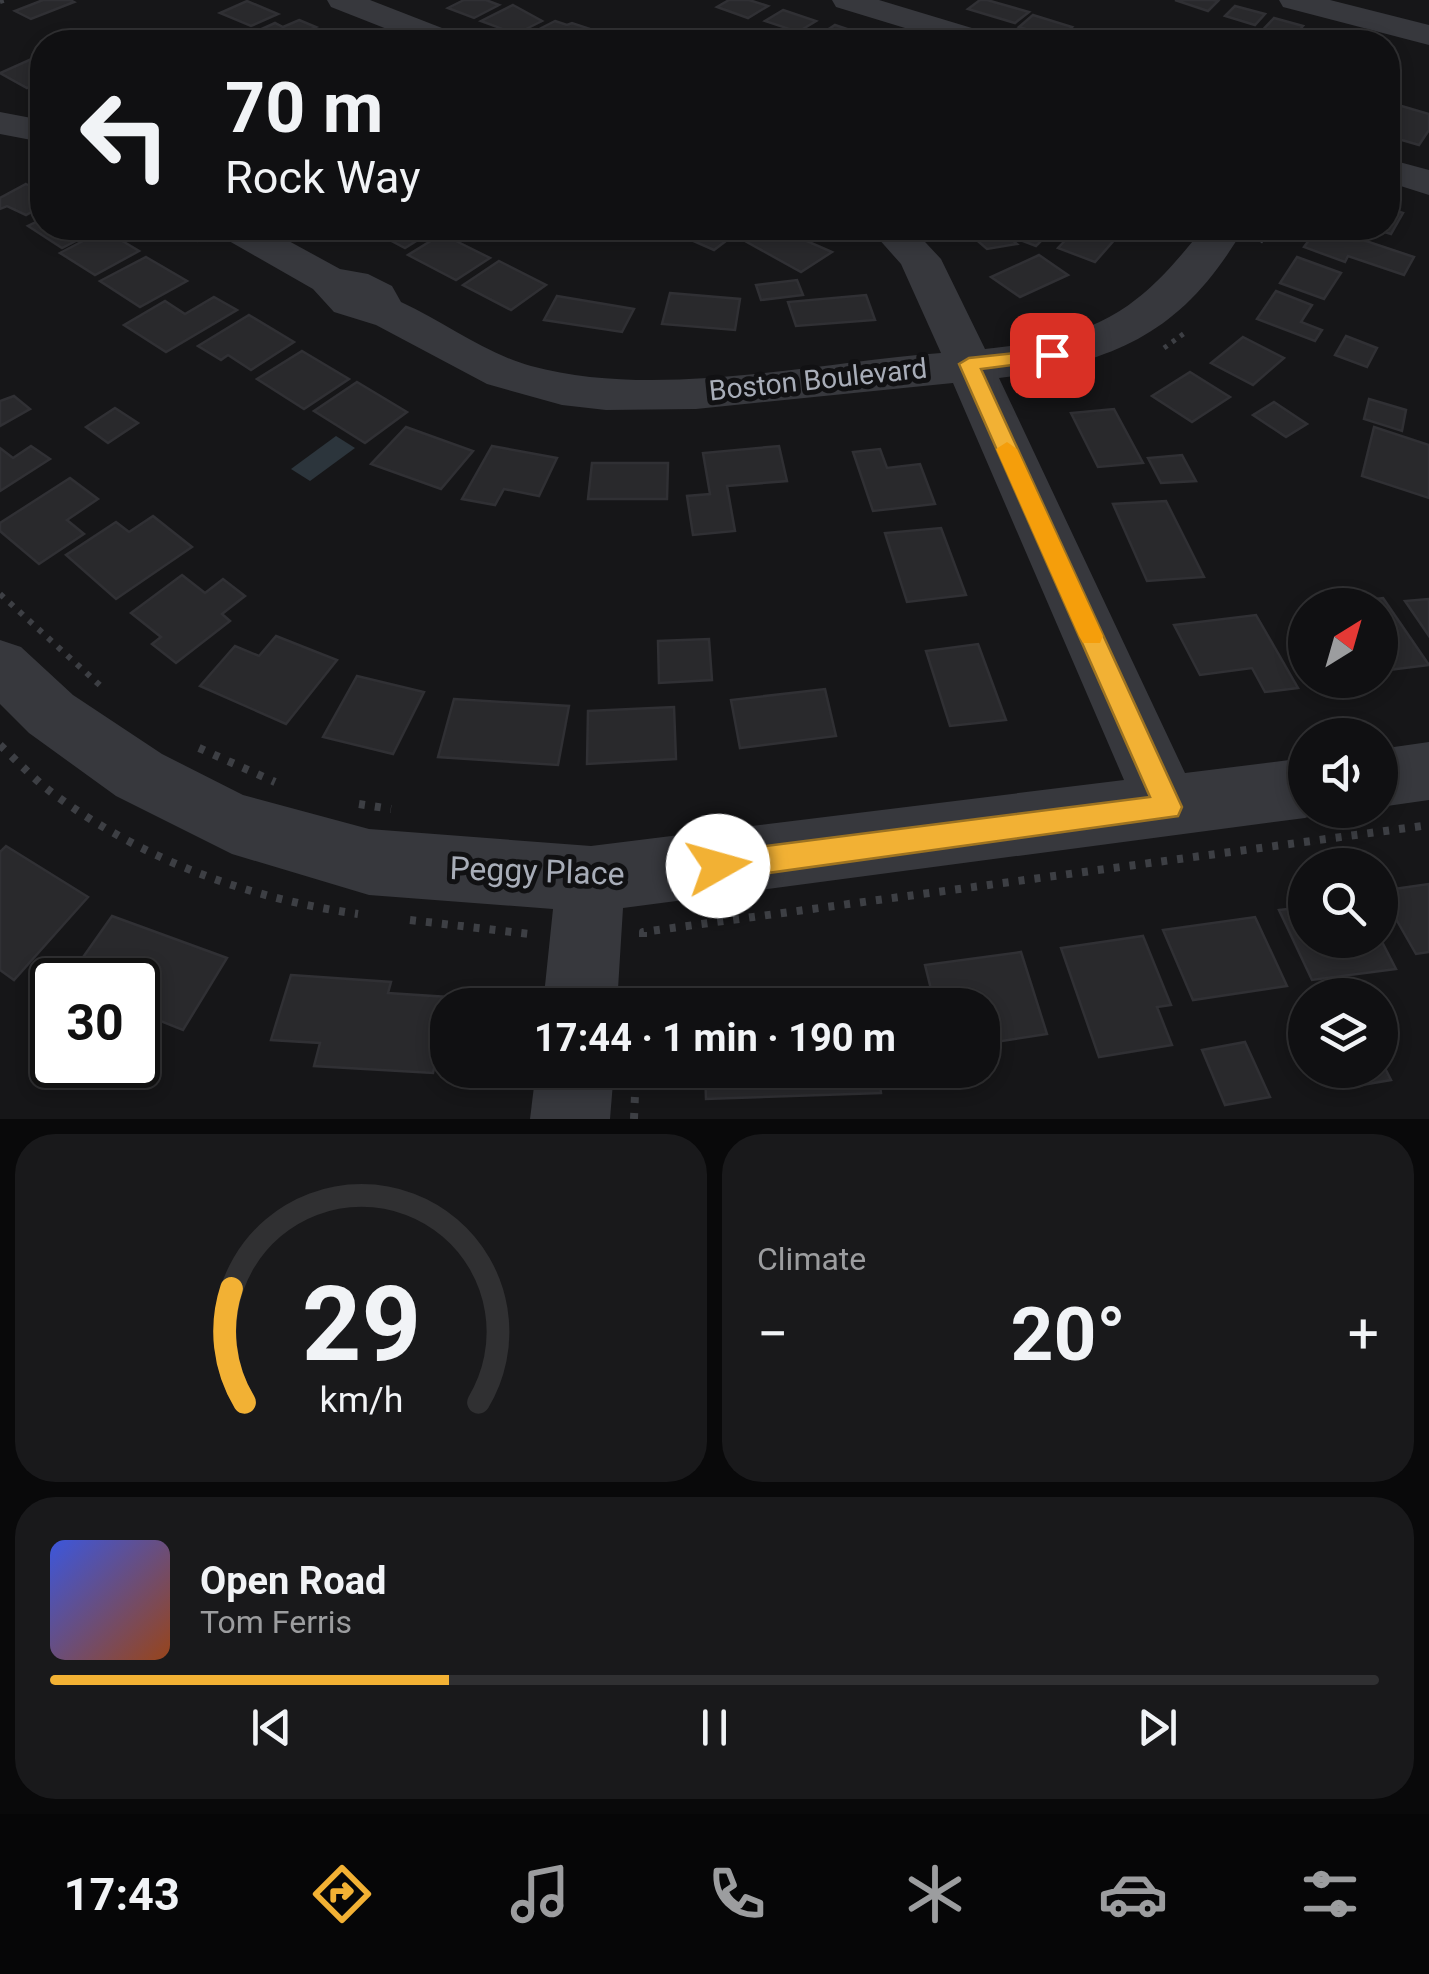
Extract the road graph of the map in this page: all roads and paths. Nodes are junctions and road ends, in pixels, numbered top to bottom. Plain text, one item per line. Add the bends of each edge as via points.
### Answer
1 (342, 0) edge
2 (847, 0) edge
3 (1294, 0) edge
4 (1382, 22) edge
5 (418, 30) edge
6 (943, 30) edge
7 (1429, 36) edge
8 (0, 123) edge
9 (30, 129) edge
10 (1400, 174) edge
11 (1429, 182) edge
12 (229, 240) edge
13 (900, 240) edge
14 (1215, 240) edge
15 (969, 364) junction
16 (0, 594) edge
17 (0, 665) edge
18 (114, 699) dead end
19 (186, 742) dead end
20 (1429, 772) edge
21 (1398, 776) edge
22 (282, 785) dead end
23 (1288, 790) edge
24 (349, 801) dead end
25 (1168, 807) junction
26 (404, 810) dead end
27 (1429, 825) edge
28 (591, 880) junction
29 (642, 950) dead end
30 (609, 988) edge
31 (573, 1088) edge
32 (635, 1088) edge
33 (570, 1119) edge
34 (634, 1119) edge

1 - 5 street
2 - 6 street
3 - 4 street
4 - 7 street
8 - 9 street
10 - 11 street
12 - 15 street, Boston Boulevard via 330,281 353,283 377,295 381,309 476,361 579,392 638,396
13 - 15 street via 920,259
14 - 15 street, Boston Boulevard via 1164,304 1139,322 1052,355
15 - 25 street
16 - 18 path
17 - 28 street, Peggy Place via 51,714 138,775 232,823 369,862
19 - 22 path
20 - 21 street
23 - 25 street, Peggy Place
24 - 26 path
25 - 28 street, Peggy Place
27 - 29 path via 643,932
28 - 30 street
31 - 33 street
32 - 34 path

